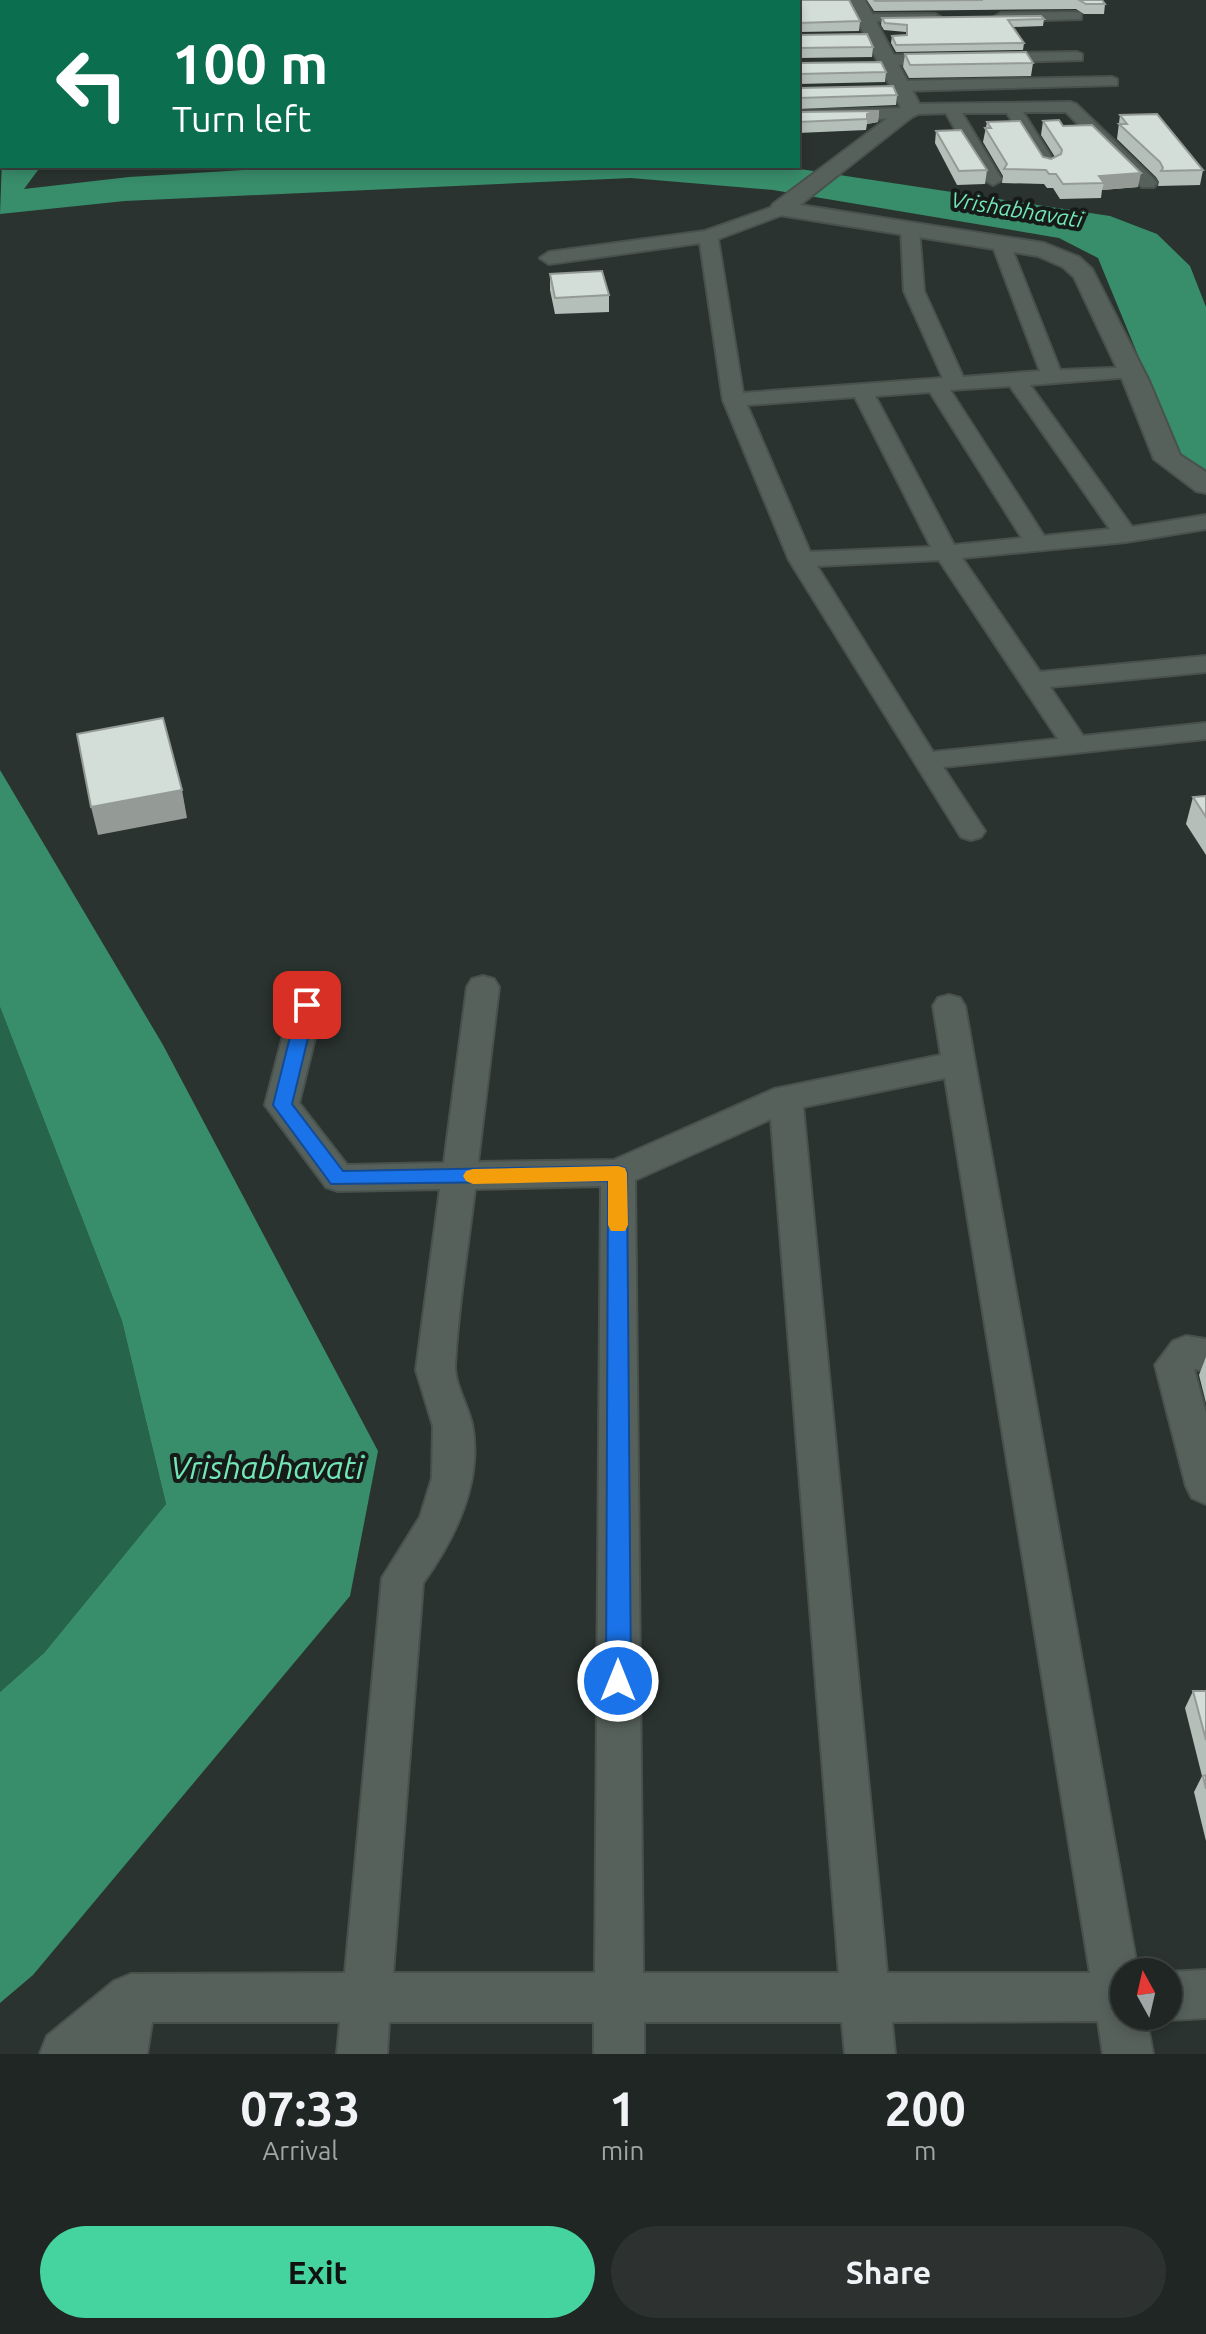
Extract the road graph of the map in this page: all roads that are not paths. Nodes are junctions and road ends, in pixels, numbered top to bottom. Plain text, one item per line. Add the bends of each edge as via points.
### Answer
1 (1062, 0) edge
2 (936, 3) edge
3 (993, 17) edge
4 (863, 18) edge
5 (945, 18) edge
6 (1077, 57) dead end
7 (883, 63) junction
8 (1112, 82) dead end
9 (896, 89) junction
10 (1012, 108) junction
11 (951, 109) junction
12 (911, 111) junction
13 (800, 116) edge
14 (1049, 166) edge
15 (993, 180) dead end
16 (1148, 183) dead end
17 (784, 207) junction
18 (910, 229) junction
19 (708, 236) junction
20 (1001, 244) junction
21 (549, 258) dead end
22 (1131, 371) junction
23 (1052, 377) junction
24 (1016, 380) junction
25 (947, 385) junction
26 (862, 391) junction
27 (734, 400) junction
28 (1206, 485) edge
29 (1206, 522) edge
30 (1126, 535) junction
31 (1038, 544) junction
32 (946, 553) junction
33 (801, 560) junction
34 (1206, 664) edge
35 (1032, 681) junction
36 (1206, 731) edge
37 (1076, 745) junction
38 (925, 761) junction
39 (971, 831) dead end
40 (483, 987) dead end
41 (307, 1005) dead end
42 (949, 1006) dead end
43 (959, 1063) junction
44 (786, 1098) junction
45 (618, 1173) junction
46 (459, 1176) junction
47 (1206, 1355) edge
48 (1206, 1486) edge
49 (1114, 1958) edge
50 (1206, 1994) edge
51 (1182, 1995) edge
52 (1110, 1997) edge
53 (131, 1998) junction
54 (367, 1998) junction
55 (619, 1998) junction
56 (865, 1998) junction
57 (1125, 2030) edge
58 (65, 2054) edge
59 (122, 2054) edge
60 (362, 2054) edge
61 (619, 2054) edge
62 (870, 2054) edge
63 (1128, 2054) edge

1 - 3 street via 1076,16
2 - 4 street
4 - 5 street
4 - 7 street
6 - 7 street
7 - 9 street
8 - 9 street
9 - 12 street
10 - 11 street
10 - 14 street
10 - 16 street via 1070,107
11 - 12 street
11 - 15 street
12 - 13 street
12 - 17 street
17 - 18 street
17 - 19 street
18 - 20 street
18 - 25 street via 914,291
19 - 21 street
19 - 27 street
20 - 22 street via 1044,250 1084,274
20 - 23 street
22 - 23 street
22 - 28 street via 1168,459
23 - 24 street
24 - 25 street
24 - 30 street
25 - 26 street
25 - 31 street
26 - 27 street
26 - 32 street
27 - 33 street
29 - 30 street
30 - 31 street
31 - 32 street
32 - 33 street
32 - 35 street
33 - 38 street
34 - 35 street
35 - 37 street
36 - 37 street
37 - 38 street
38 - 39 street
40 - 46 street
41 - 46 street via 282,1105 338,1178
42 - 43 street
43 - 44 street
43 - 49 street
44 - 45 street
44 - 56 street
45 - 46 street
45 - 55 street
46 - 54 street via 435,1370 453,1421 453,1479 436,1530 403,1578
47 - 48 street via 1186,1352 1174,1365
50 - 51 street
52 - 56 street
53 - 54 street
53 - 58 street
53 - 59 street
54 - 55 street
54 - 60 street
55 - 56 street
55 - 61 street
56 - 62 street
57 - 63 street

